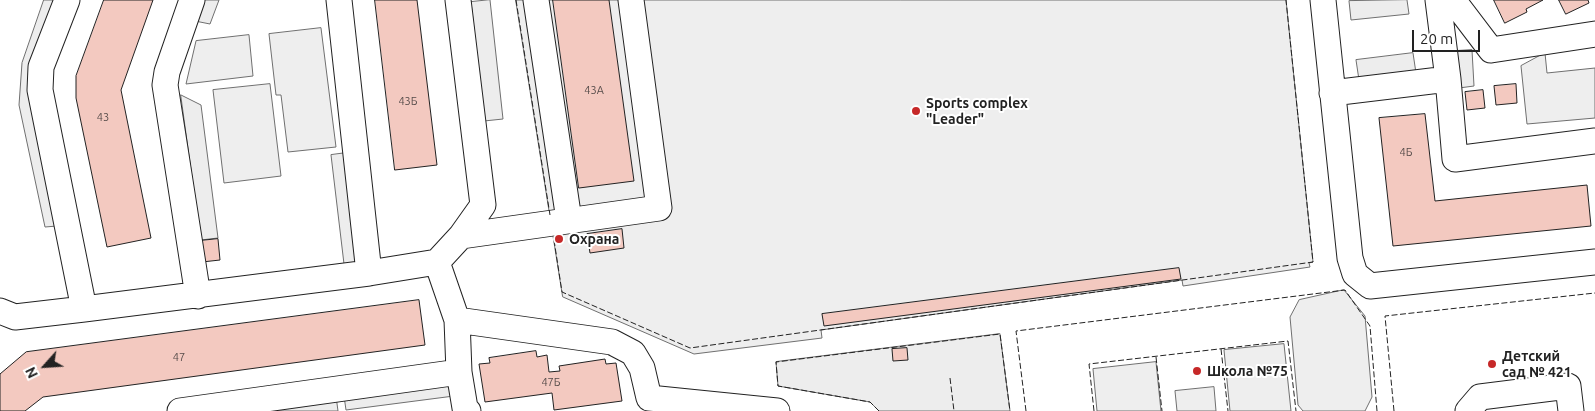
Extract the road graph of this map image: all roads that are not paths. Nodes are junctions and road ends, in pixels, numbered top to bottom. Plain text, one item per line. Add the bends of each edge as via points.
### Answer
1 (67, 0) edge
2 (192, 0) edge
3 (339, 0) edge
4 (458, 0) edge
5 (536, 0) edge
6 (630, 0) edge
7 (1323, 0) edge
8 (1438, 0) edge
9 (1453, 0) edge
10 (1595, 34) edge
11 (1448, 79) junction
12 (1332, 93) junction
13 (1595, 141) edge
14 (569, 220) junction
15 (461, 236) junction
16 (436, 262) junction
17 (1595, 262) edge
18 (369, 273) junction
19 (198, 296) junction
20 (84, 309) junction
21 (5, 319) edge
22 (457, 320) junction
23 (459, 372) junction
24 (645, 405) edge
25 (180, 411) edge
26 (468, 411) edge
27 (777, 411) edge
28 (1468, 411) edge
29 (1571, 411) edge

1 - 20 lane via 41,67 40,90
2 - 19 lane via 165,85
3 - 18 lane
4 - 15 lane via 483,205
5 - 14 lane
6 - 14 lane via 659,208
7 - 12 lane
8 - 11 lane
9 - 10 lane via 1491,50
11 - 12 lane
11 - 13 lane via 1454,158
12 - 17 lane via 1350,258 1355,274 1370,286
14 - 15 lane
15 - 16 lane
16 - 18 lane
16 - 22 lane
18 - 19 lane
19 - 20 lane
20 - 21 lane
22 - 23 lane
22 - 24 lane via 612,342 632,353 642,368
23 - 25 lane
23 - 26 lane
24 - 27 lane
28 - 29 lane via 1480,397 1568,386

